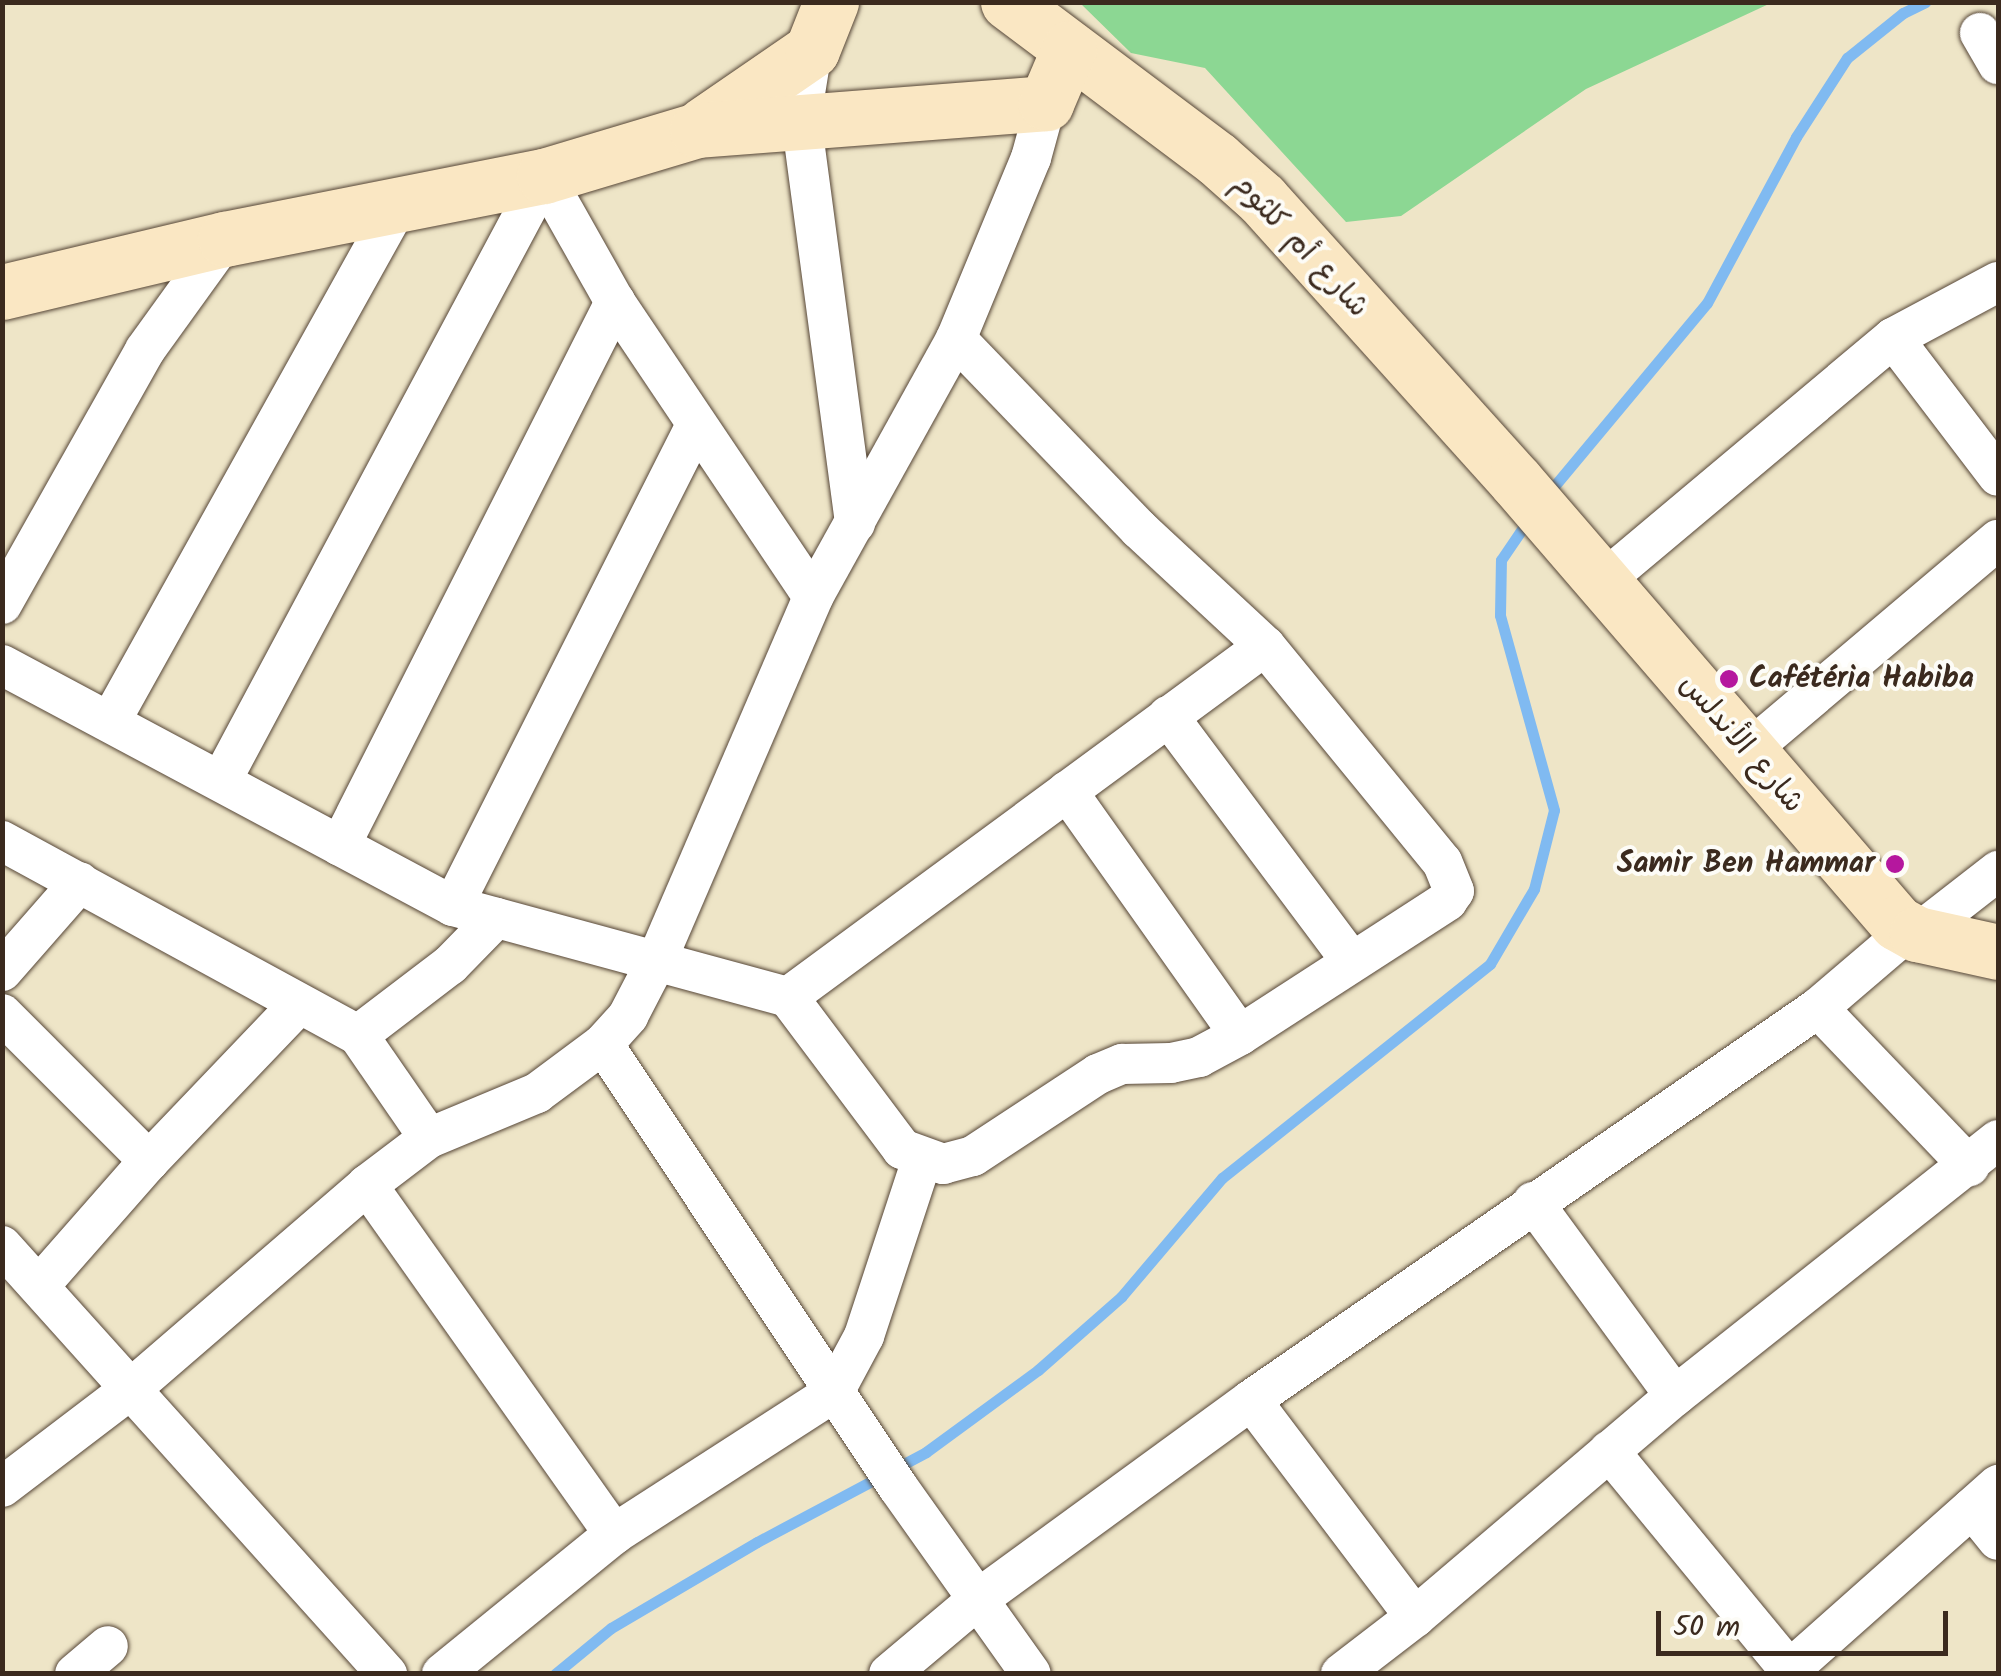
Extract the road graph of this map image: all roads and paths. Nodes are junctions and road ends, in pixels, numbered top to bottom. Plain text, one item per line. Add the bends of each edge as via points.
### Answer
1 (1008, 2) edge
2 (822, 26) edge
3 (1070, 48) junction
4 (1046, 103) junction
5 (801, 118) junction
6 (697, 130) junction
7 (544, 176) junction
8 (400, 203) junction
9 (225, 240) junction
10 (1998, 282) edge
11 (2, 292) edge
12 (615, 302) junction
13 (1893, 338) junction
14 (956, 339) junction
15 (695, 427) junction
16 (1998, 476) edge
17 (855, 524) junction
18 (1557, 528) joint
19 (1998, 540) edge
20 (1602, 582) junction
21 (814, 597) junction
22 (2, 604) edge
23 (1265, 646) junction
24 (2, 665) edge
25 (1168, 716) junction
26 (110, 722) junction
27 (1747, 752) junction
28 (221, 781) junction
29 (1067, 791) junction
30 (2, 841) edge
31 (340, 846) junction
32 (1998, 871) edge
33 (80, 882) junction
34 (452, 906) junction
35 (496, 918) junction
36 (1913, 932) junction
37 (1998, 952) edge
38 (1351, 961) junction
39 (656, 962) junction
40 (2, 971) edge
41 (788, 997) junction
42 (298, 1005) junction
43 (1818, 1008) junction
44 (2, 1014) edge
45 (358, 1035) junction
46 (1240, 1036) junction
47 (602, 1044) junction
48 (429, 1138) junction
49 (1984, 1153) edge
50 (922, 1160) junction
51 (149, 1161) junction
52 (367, 1185) junction
53 (1533, 1202) junction
54 (2, 1246) edge
55 (39, 1286) junction
56 (132, 1388) junction
57 (1676, 1396) junction
58 (1251, 1400) junction
59 (844, 1406) junction
60 (1609, 1451) junction
61 (2, 1486) edge
62 (1985, 1497) edge
63 (614, 1534) junction
64 (1998, 1540) edge
65 (977, 1600) junction
66 (1416, 1617) junction
67 (108, 1646) dead end
68 (1787, 1671) edge
69 (75, 1674) edge
70 (387, 1674) edge
71 (442, 1674) edge
72 (890, 1674) edge
73 (1031, 1674) edge
74 (1341, 1674) edge

1 - 3 street, شارع أم كلثوم
2 - 5 street
2 - 6 street
3 - 4 street
3 - 18 street, شارع أم كلثوم via 1262,199
4 - 5 street
4 - 14 street via 1031,158
5 - 6 street
5 - 17 street
6 - 7 street
7 - 8 street
7 - 12 street
7 - 28 street
8 - 9 street
8 - 26 street
9 - 11 street
9 - 22 street via 145,350
10 - 13 street
12 - 15 street
12 - 31 street
13 - 16 street
13 - 20 street
14 - 17 street
14 - 23 street via 1139,529
15 - 21 street
15 - 34 street
17 - 21 street
18 - 20 street, شارع الأندلس
19 - 27 street
20 - 27 street, شارع الأندلس
21 - 39 street
23 - 25 street
23 - 38 street via 1452,880 1446,901
24 - 26 street
25 - 29 street
25 - 38 street
26 - 28 street
27 - 36 street, شارع الأندلس
28 - 31 street
29 - 41 street
29 - 46 street
30 - 33 street
31 - 34 street
32 - 36 street
33 - 40 street
33 - 42 street
34 - 35 street
35 - 39 street
35 - 45 street via 450,965
36 - 37 street
36 - 43 street
38 - 46 street
39 - 41 street
39 - 47 street via 628,1016
41 - 50 street via 902,1149
42 - 45 street
42 - 51 street
43 - 49 street
43 - 53 street
44 - 51 street
45 - 48 street
46 - 50 street via 1199,1057 1122,1064 973,1156 943,1164
47 - 48 street via 537,1094
47 - 59 street
48 - 52 street
49 - 57 street
50 - 59 street
51 - 55 street
52 - 56 street
52 - 63 street
53 - 57 street
53 - 58 street
54 - 55 street
55 - 56 street
56 - 61 street
56 - 70 street
57 - 60 street
58 - 65 street
58 - 66 street
59 - 63 street
59 - 65 street
60 - 66 street
60 - 68 street
62 - 64 street
62 - 68 street
63 - 71 street
65 - 72 street
65 - 73 street
66 - 74 street
67 - 69 street

